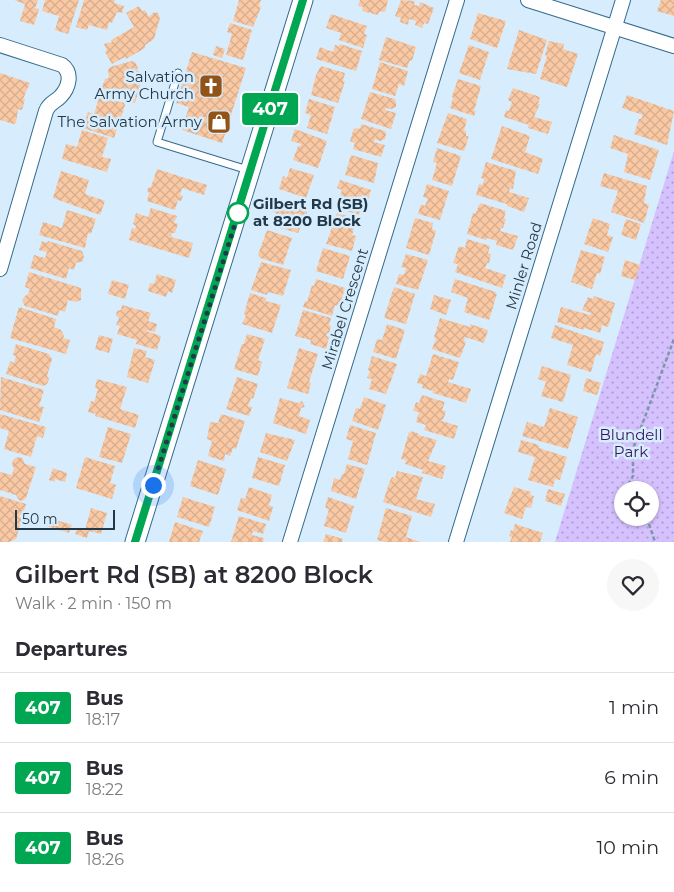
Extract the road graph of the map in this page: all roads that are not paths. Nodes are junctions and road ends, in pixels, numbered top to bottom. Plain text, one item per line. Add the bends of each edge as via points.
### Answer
1 (303, 0) edge
2 (457, 0) edge
3 (528, 0) edge
4 (623, 0) edge
5 (615, 27) junction
6 (0, 45) edge
7 (674, 46) edge
8 (178, 73) dead end
9 (251, 171) junction
10 (0, 269) edge
11 (135, 542) edge
12 (290, 542) edge
13 (456, 542) edge

1 - 9 main road
2 - 12 street, Mirabel Crescent
3 - 5 street
4 - 5 street, Minler Road
5 - 7 street
5 - 13 street, Minler Road
6 - 10 street via 62,65 69,80 64,92 46,111
8 - 9 lane via 157,142
9 - 11 main road

